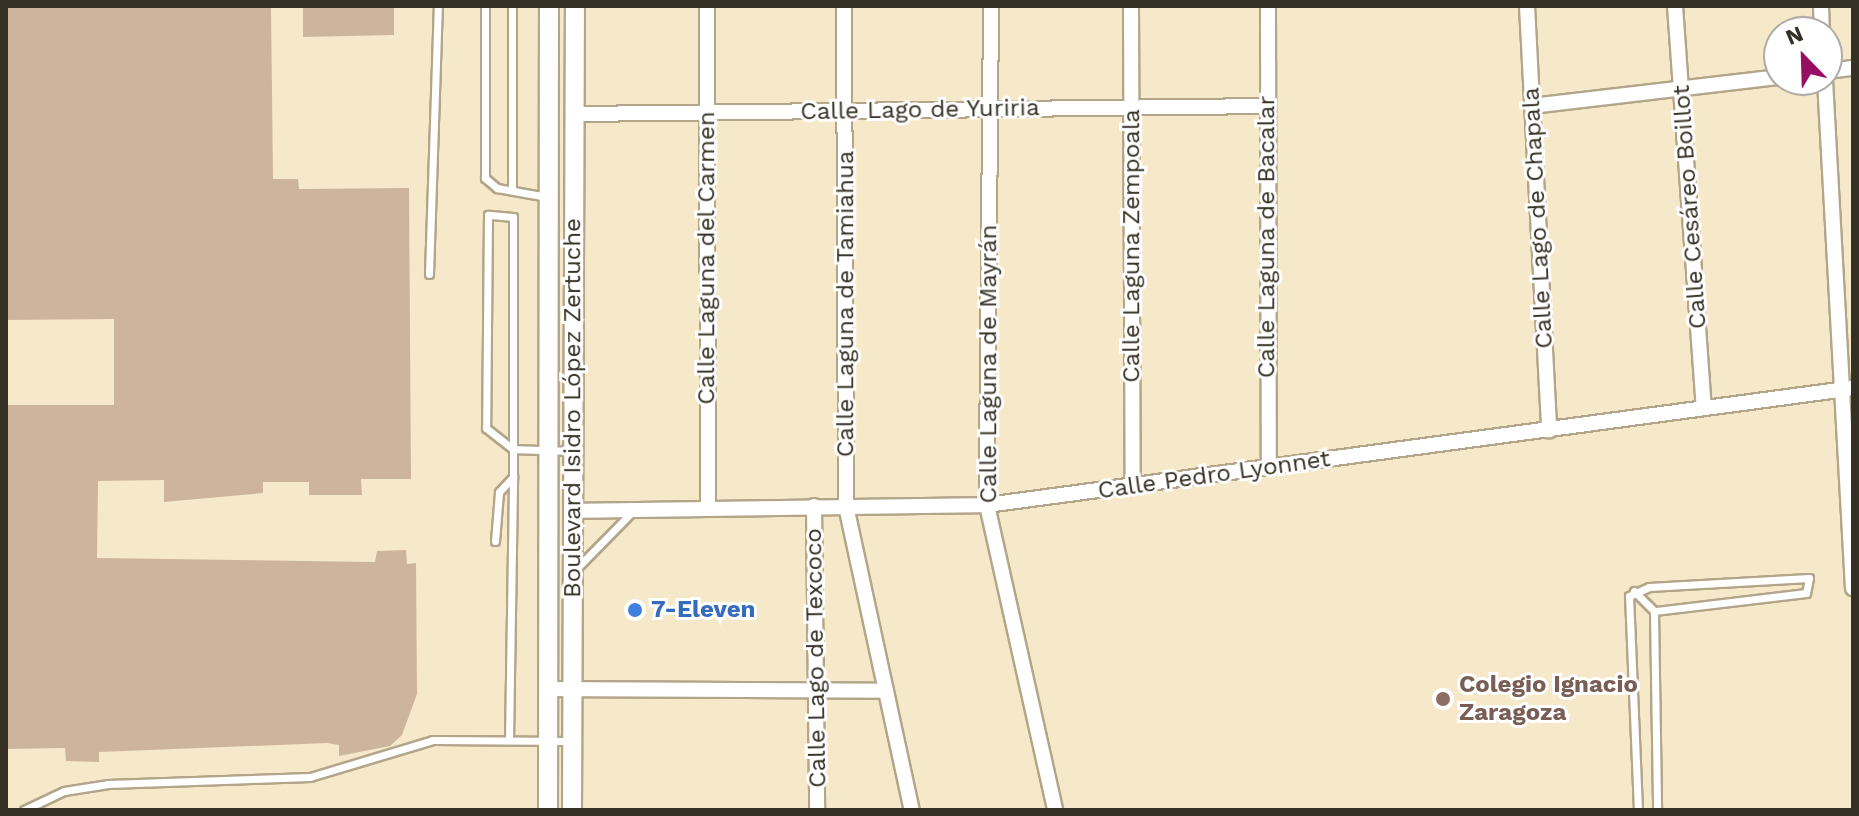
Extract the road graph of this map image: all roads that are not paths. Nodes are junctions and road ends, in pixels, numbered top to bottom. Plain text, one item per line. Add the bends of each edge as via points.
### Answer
1 (438, 6) edge
2 (485, 6) edge
3 (512, 6) edge
4 (549, 6) edge
5 (575, 6) edge
6 (707, 6) edge
7 (844, 6) edge
8 (991, 6) edge
9 (1131, 6) edge
10 (1268, 6) edge
11 (1527, 6) edge
12 (1675, 6) edge
13 (1763, 79) edge
14 (1681, 90) junction
15 (1826, 96) edge
16 (1266, 106) junction
17 (1532, 106) junction
18 (990, 108) junction
19 (1132, 108) junction
20 (845, 111) junction
21 (707, 112) junction
22 (575, 114) junction
23 (512, 190) junction
24 (549, 198) junction
25 (429, 274) dead end
26 (1846, 389) edge
27 (549, 398) junction
28 (572, 398) junction
29 (1704, 408) junction
30 (1549, 430) junction
31 (513, 449) junction
32 (549, 451) junction
33 (572, 451) junction
34 (1848, 452) edge
35 (1269, 468) junction
36 (513, 477) junction
37 (1133, 486) junction
38 (987, 505) junction
39 (814, 506) junction
40 (846, 506) junction
41 (708, 509) junction
42 (634, 510) junction
43 (572, 511) junction
44 (1850, 515) edge
45 (495, 541) dead end
46 (572, 572) junction
47 (1853, 588) edge
48 (1634, 591) junction
49 (1654, 611) junction
50 (548, 689) junction
51 (572, 689) junction
52 (815, 691) junction
53 (886, 691) junction
54 (509, 740) junction
55 (549, 741) junction
56 (571, 741) junction
57 (24, 810) edge
58 (548, 810) edge
59 (572, 810) edge
60 (817, 810) edge
61 (912, 810) edge
62 (1055, 810) edge
63 (1638, 810) edge
64 (1657, 810) edge

1 - 25 lane
2 - 23 lane via 485,178
3 - 23 lane
4 - 24 main road, Boulevard Isidro López Zertuche
5 - 22 main road, Boulevard Isidro López Zertuche
6 - 21 street, Calle Laguna del Carmen
7 - 20 street, Calle Laguna de Tamiahua
8 - 18 street, Calle Laguna de Mayrán
9 - 19 street, Calle Laguna Zempoala
10 - 16 street, Calle Laguna de Bacalar
11 - 17 street, Calle Lago de Chapala
12 - 14 street, Calle Cesáreo Boillot
13 - 14 street
14 - 17 street
14 - 29 street, Calle Cesáreo Boillot
15 - 26 street
16 - 19 street, Calle Lago de Yuriria
16 - 35 street, Calle Laguna de Bacalar
17 - 30 street, Calle Lago de Chapala
18 - 19 street, Calle Lago de Yuriria
18 - 20 street, Calle Lago de Yuriria
18 - 38 street, Calle Laguna de Mayrán
19 - 37 street, Calle Laguna Zempoala
20 - 21 street, Calle Lago de Yuriria
20 - 40 street, Calle Laguna de Tamiahua
21 - 22 street, Calle Lago de Yuriria
21 - 41 street, Calle Laguna del Carmen
22 - 28 main road, Boulevard Isidro López Zertuche
23 - 24 lane
24 - 27 main road, Boulevard Isidro López Zertuche
26 - 29 street, Calle Pedro Lyonnet
26 - 34 street
27 - 28 main road
27 - 32 main road, Boulevard Isidro López Zertuche
28 - 33 main road, Boulevard Isidro López Zertuche
29 - 30 street, Calle Pedro Lyonnet
30 - 35 street, Calle Pedro Lyonnet
31 - 31 lane via 486,428 483,263 483,219 509,213
31 - 32 lane
31 - 36 lane
32 - 33 lane
32 - 50 main road, Boulevard Isidro López Zertuche
33 - 43 main road, Boulevard Isidro López Zertuche
34 - 44 street
35 - 37 street, Calle Pedro Lyonnet
36 - 45 lane via 499,492
36 - 54 lane
37 - 38 street, Calle Pedro Lyonnet
38 - 40 street, Calle Pedro Lyonnet
38 - 62 street, Calle Laguna de Mayrán
39 - 40 street, Calle Pedro Lyonnet
39 - 41 street, Calle Pedro Lyonnet
39 - 52 street, Calle Lago de Texcoco
40 - 53 street, Calle Laguna de Tamiahua
41 - 42 street, Calle Pedro Lyonnet
42 - 43 street, Calle Pedro Lyonnet
42 - 46 lane
43 - 46 main road, Boulevard Isidro López Zertuche
44 - 47 street
46 - 51 main road, Boulevard Isidro López Zertuche
48 - 49 lane
48 - 49 lane via 1810,580 1806,593
48 - 63 lane via 1625,602
49 - 64 lane
50 - 51 street
50 - 55 main road, Boulevard Isidro López Zertuche
51 - 52 street
51 - 56 main road, Boulevard Isidro López Zertuche
52 - 53 street
52 - 60 street, Calle Lago de Texcoco
53 - 61 street, Calle Laguna de Tamiahua
54 - 55 lane
54 - 57 lane via 433,740 310,777 108,784 64,791
55 - 56 lane
55 - 58 main road, Boulevard Isidro López Zertuche
56 - 59 main road, Boulevard Isidro López Zertuche

